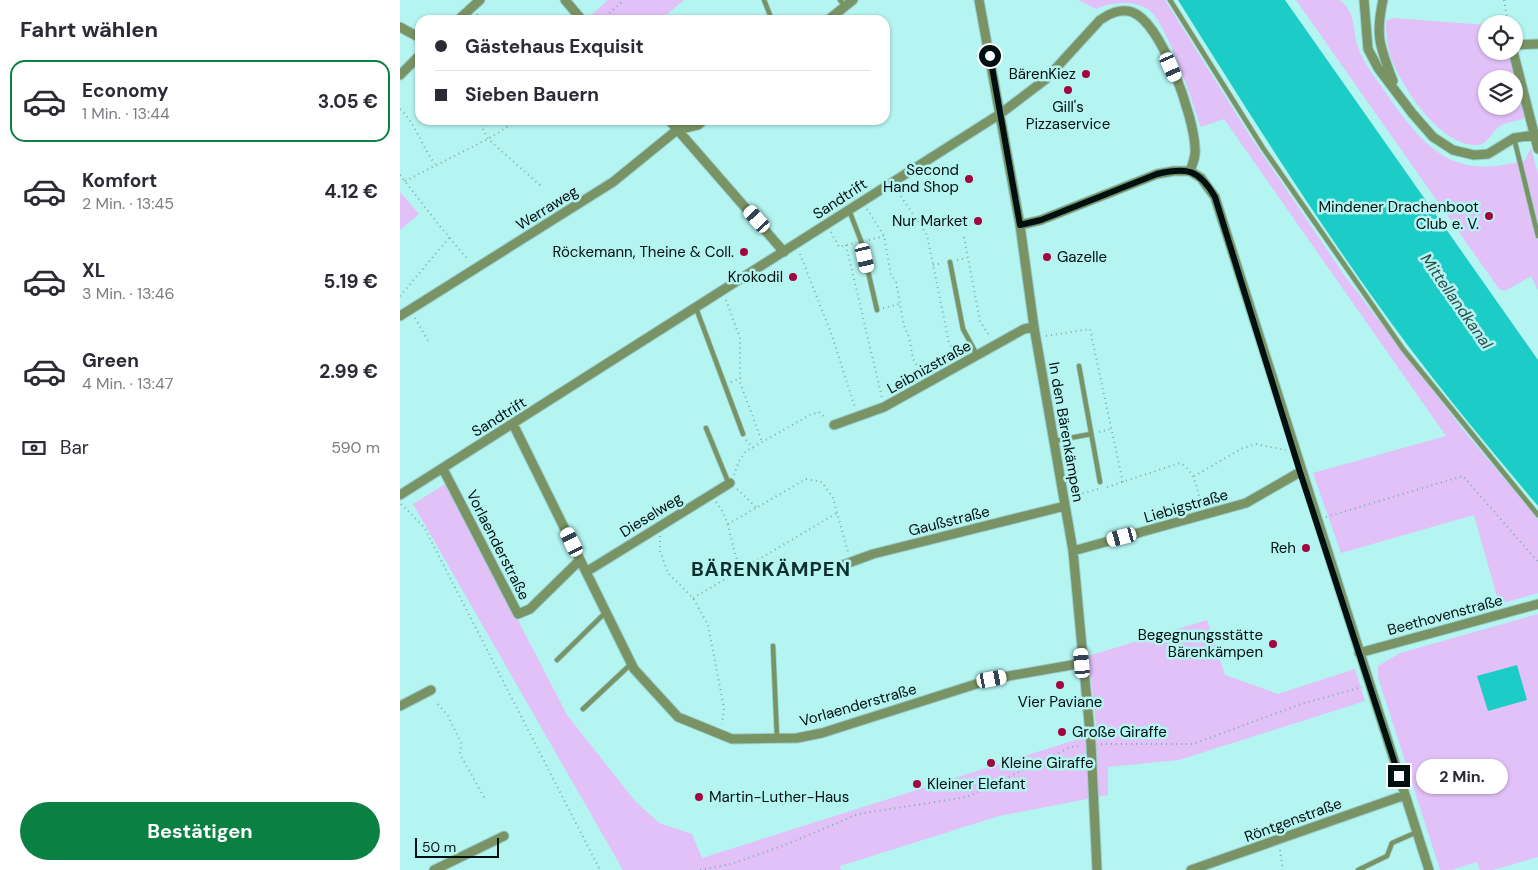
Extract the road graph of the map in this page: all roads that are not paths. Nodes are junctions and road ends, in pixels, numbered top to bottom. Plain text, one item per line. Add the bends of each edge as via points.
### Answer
1 (480, 0) edge
2 (565, 0) edge
3 (764, 0) edge
4 (853, 0) edge
5 (1170, 0) edge
6 (1364, 0) edge
7 (1383, 0) edge
8 (980, 1) edge
9 (843, 3) edge
10 (464, 15) edge
11 (578, 15) edge
12 (770, 15) edge
13 (832, 15) edge
14 (400, 27) edge
15 (415, 35) edge
16 (1538, 44) edge
17 (1523, 45) edge
18 (415, 60) edge
19 (1515, 60) edge
20 (400, 76) edge
21 (1396, 90) junction
22 (1000, 114) junction
23 (673, 125) edge
24 (698, 125) edge
25 (677, 130) junction
26 (1534, 135) junction
27 (1514, 138) junction
28 (1538, 150) edge
29 (1190, 170) junction
30 (849, 210) junction
31 (1020, 225) junction
32 (1538, 236) edge
33 (784, 252) junction
34 (950, 262) dead end
35 (696, 308) junction
36 (877, 310) dead end
37 (400, 316) edge
38 (1034, 327) junction
39 (978, 356) junction
40 (1078, 366) dead end
41 (513, 424) junction
42 (834, 425) road end
43 (706, 428) dead end
44 (743, 434) dead end
45 (1092, 434) junction
46 (1054, 441) junction
47 (443, 469) junction
48 (1300, 472) junction
49 (1100, 482) dead end
50 (730, 483) joint
51 (400, 496) edge
52 (1064, 502) junction
53 (1538, 515) edge
54 (1073, 550) junction
55 (580, 560) junction
56 (840, 566) dead end
57 (586, 572) junction
58 (1538, 604) edge
59 (606, 612) junction
60 (773, 646) dead end
61 (1358, 653) junction
62 (557, 660) dead end
63 (632, 663) junction
64 (1082, 663) junction
65 (431, 690) dead end
66 (400, 706) edge
67 (583, 709) dead end
68 (776, 738) junction
69 (1405, 795) junction
70 (1417, 832) junction
71 (504, 836) dead end
72 (434, 870) edge
73 (1097, 870) edge
74 (1191, 870) edge
75 (1358, 870) edge
76 (1429, 870) edge

1 - 10 street
2 - 11 street
3 - 12 lane
4 - 9 street
5 - 53 lane via 1263,148 1398,342
6 - 21 street via 1368,48 1378,68
7 - 21 street via 1378,34 1380,48
8 - 22 street, In den Bärenkämpen
9 - 13 street
14 - 15 street
16 - 17 street
18 - 20 street
19 - 26 street
21 - 27 street via 1433,137 1453,150 1474,155 1488,154
22 - 29 street, Sandtrift via 1046,79 1100,20 1109,14 1132,12 1155,32 1178,82 1194,132 1196,150
22 - 30 street, Sandtrift
22 - 31 street, In den Bärenkämpen
23 - 25 street
24 - 25 street, Werraweg
25 - 33 street
25 - 37 street, Werraweg via 613,182
26 - 27 street
26 - 28 street
27 - 32 lane
29 - 31 street via 1157,174 1041,220
29 - 48 street via 1201,178 1215,197
30 - 33 street, Sandtrift
30 - 36 lane via 861,241
31 - 38 street, In den Bärenkämpen
33 - 35 street, Sandtrift
34 - 39 lane via 963,329
35 - 41 street, Sandtrift
35 - 44 lane
38 - 39 street, Leibnizstraße via 1024,329
38 - 46 street, In den Bärenkämpen
39 - 42 street, Leibnizstraße via 884,407
40 - 45 lane
41 - 47 street, Sandtrift
41 - 55 street, Vorlaenderstraße
43 - 50 lane
45 - 46 lane
45 - 49 lane
46 - 52 street, In den Bärenkämpen
47 - 51 street, Sandtrift
47 - 55 street, Vorlaenderstraße via 518,614 530,609
48 - 54 street, Liebigstraße via 1246,502
48 - 61 street
50 - 57 street, Dieselweg
52 - 54 street, In den Bärenkämpen
52 - 56 street, Gaußstraße via 872,554
54 - 64 street, In den Bärenkämpen
55 - 57 street, Vorlaenderstraße
57 - 59 street, Vorlaenderstraße
58 - 61 street, Beethovenstraße
59 - 62 lane
59 - 63 street, Vorlaenderstraße
60 - 68 lane
61 - 69 street
63 - 67 lane
63 - 68 street, Vorlaenderstraße via 678,717 732,739
64 - 68 street, Vorlaenderstraße via 992,679 822,733
64 - 73 street, In den Bärenkämpen via 1091,744
65 - 66 street
69 - 70 street
69 - 74 street, Röntgenstraße
70 - 75 lane via 1392,843 1388,856
70 - 76 street
71 - 72 street

